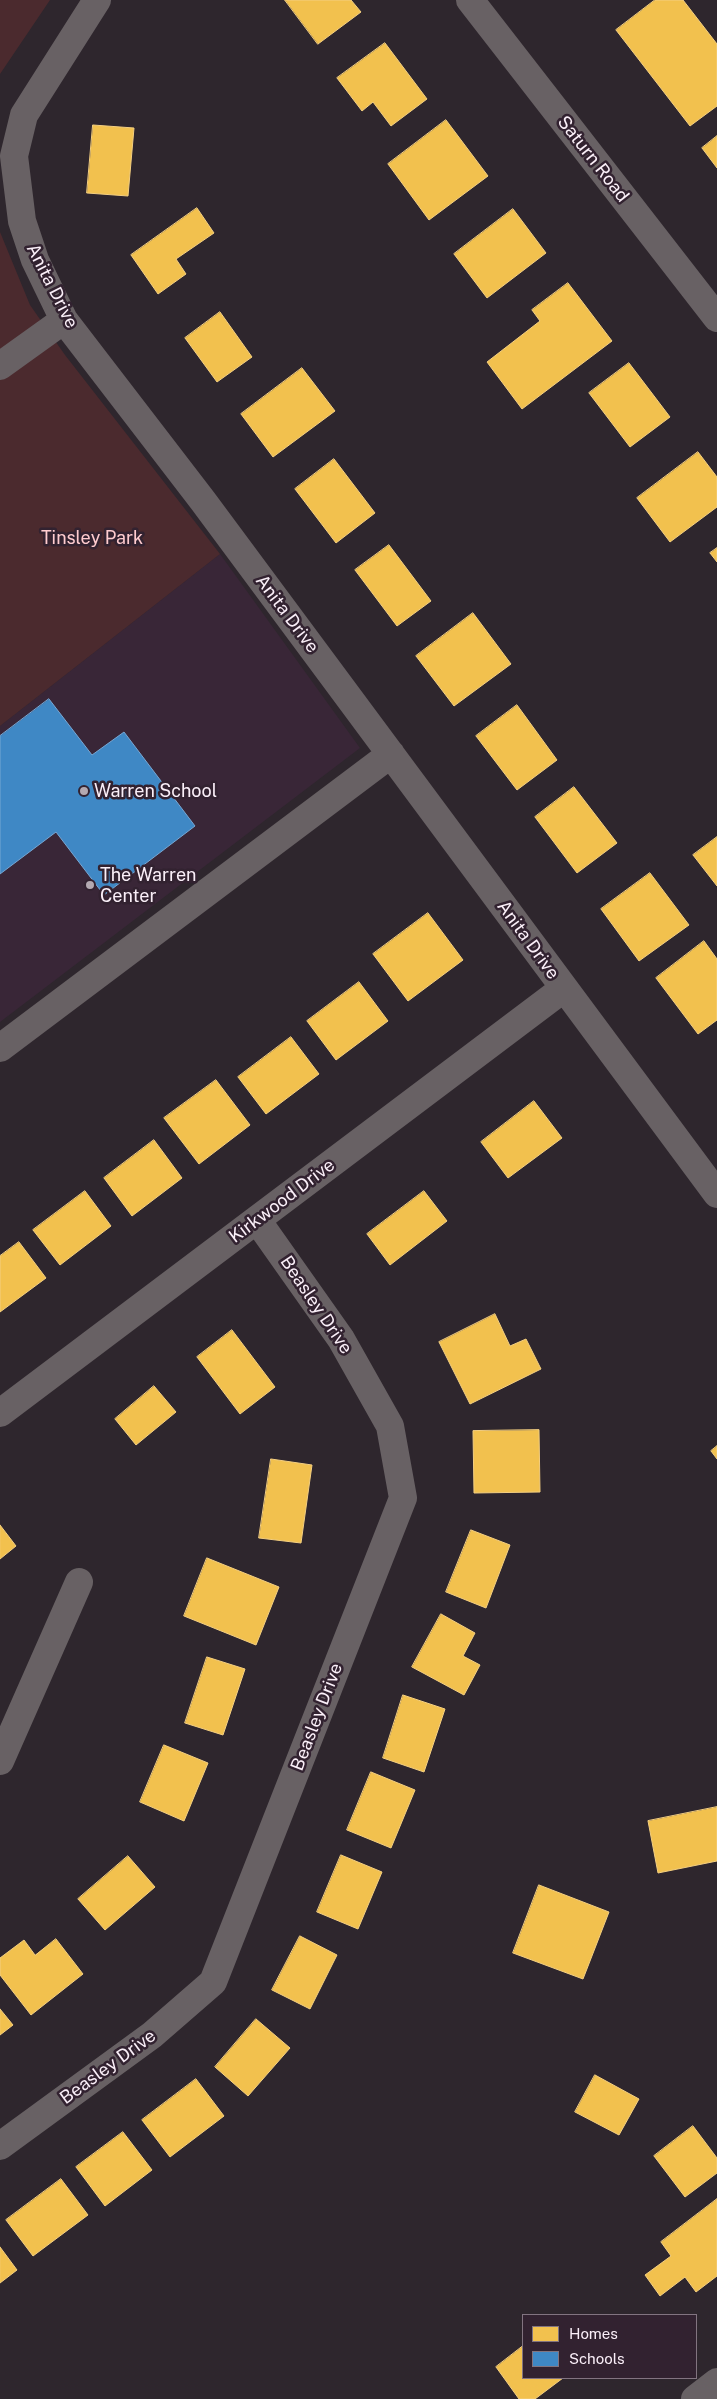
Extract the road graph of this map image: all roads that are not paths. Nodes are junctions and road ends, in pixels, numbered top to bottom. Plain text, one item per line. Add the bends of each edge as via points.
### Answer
1 (97, 0) edge
2 (470, 0) edge
3 (717, 318) edge
4 (64, 320) junction
5 (0, 366) edge
6 (391, 754) junction
7 (564, 989) junction
8 (0, 1048) edge
9 (717, 1194) edge
10 (257, 1220) junction
11 (0, 1413) edge
12 (79, 1582) dead end
13 (0, 1761) edge
14 (0, 2146) edge
15 (717, 2382) edge
16 (695, 2399) edge

1 - 4 street, Anita Drive via 24,115 14,156 22,221 35,260
2 - 3 street, Saturn Road
4 - 5 street
4 - 6 street, Anita Drive
6 - 7 street, Anita Drive
6 - 8 street
7 - 9 street, Anita Drive
7 - 10 street, Kirkwood Drive
10 - 11 street, Kirkwood Drive
10 - 14 street, Beasley Drive via 341,1339 390,1426 402,1498 213,1982 152,2035
12 - 13 street
15 - 16 street

